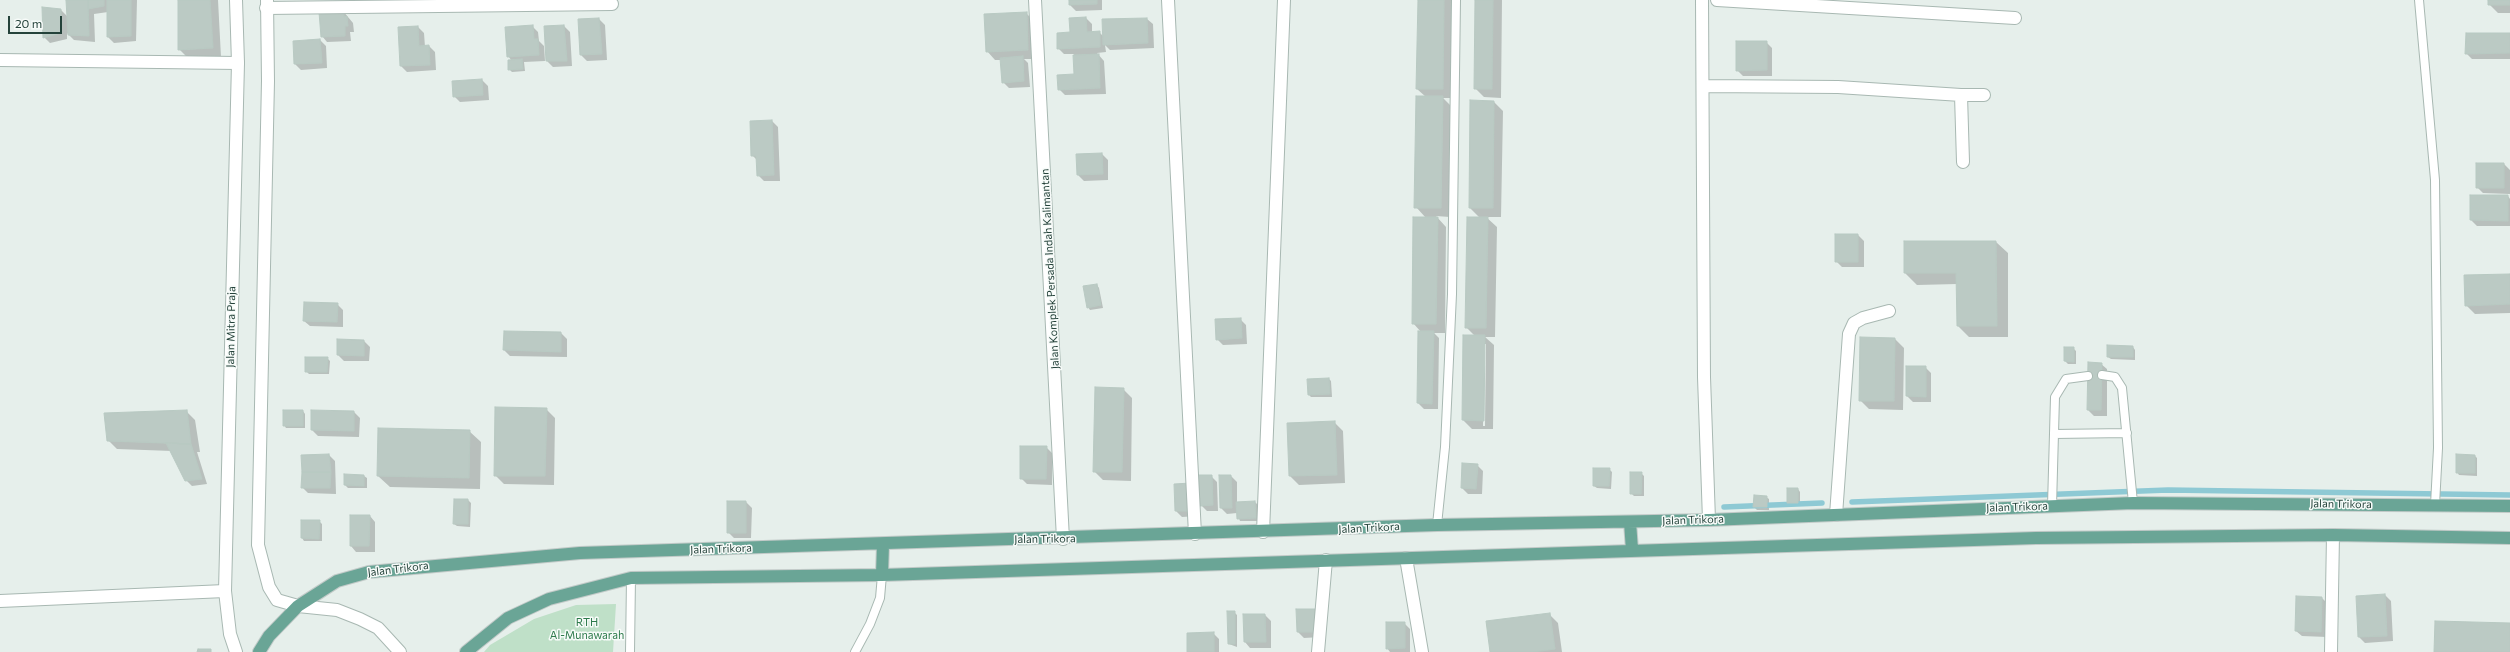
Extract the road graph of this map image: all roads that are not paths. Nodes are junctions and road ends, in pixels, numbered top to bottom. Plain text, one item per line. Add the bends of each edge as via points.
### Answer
1 (236, 0) edge
2 (1035, 0) edge
3 (1168, 0) edge
4 (1284, 0) edge
5 (1456, 0) edge
6 (1702, 0) edge
7 (1717, 0) edge
8 (2419, 0) edge
9 (267, 4) edge
10 (612, 4) dead end
11 (2015, 18) dead end
12 (0, 60) edge
13 (238, 62) junction
14 (1703, 86) junction
15 (1961, 95) junction
16 (1984, 96) dead end
17 (1962, 162) dead end
18 (1890, 311) dead end
19 (2088, 376) dead end
20 (2102, 376) dead end
21 (2127, 433) junction
22 (2054, 434) junction
23 (2133, 503) junction
24 (2435, 504) junction
25 (2052, 506) junction
26 (2510, 506) edge
27 (1836, 515) junction
28 (1709, 520) junction
29 (1630, 522) junction
30 (1437, 525) junction
31 (1263, 532) junction
32 (1195, 534) junction
33 (2333, 535) junction
34 (2510, 538) edge
35 (1063, 539) junction
36 (883, 544) junction
37 (1632, 550) junction
38 (1406, 558) junction
39 (1326, 560) junction
40 (882, 575) junction
41 (630, 578) junction
42 (225, 591) junction
43 (0, 601) edge
44 (298, 606) junction
45 (236, 652) edge
46 (259, 652) edge
47 (400, 652) edge
48 (466, 652) edge
49 (630, 652) edge
50 (857, 652) edge
51 (1318, 652) edge
52 (1422, 652) edge
53 (2331, 652) edge

1 - 13 street, Jalan Mitra Praja
2 - 35 street, Jalan Komplek Persada Indah Kalimantan
3 - 32 street
4 - 31 street
5 - 30 lane via 1452,294 1445,447
6 - 14 street
7 - 11 street
8 - 24 lane via 2434,180 2438,448
9 - 10 street
9 - 44 street via 268,81 258,544 269,587 277,600
12 - 13 street
13 - 42 street, Jalan Mitra Praja
14 - 15 street via 1838,87
14 - 28 street via 1704,377
15 - 16 street
15 - 17 street
18 - 27 street via 1863,318 1854,324 1849,334
19 - 22 lane via 2066,379 2058,390 2053,407
20 - 21 lane via 2115,377 2122,388
21 - 22 lane
21 - 23 lane
22 - 25 lane
23 - 24 main road, Jalan Trikora
23 - 25 main road, Jalan Trikora
24 - 26 main road, Jalan Trikora
25 - 27 main road, Jalan Trikora
27 - 28 main road, Jalan Trikora
28 - 29 main road, Jalan Trikora
29 - 30 main road, Jalan Trikora
29 - 37 main road
30 - 31 main road, Jalan Trikora
31 - 32 main road, Jalan Trikora
32 - 35 main road, Jalan Trikora
33 - 34 main road
33 - 37 main road via 2036,538
33 - 53 street
35 - 36 main road, Jalan Trikora
36 - 40 main road
36 - 44 main road, Jalan Trikora via 580,553 383,570 337,581
37 - 38 main road
38 - 39 main road
38 - 52 street
39 - 40 main road
39 - 51 street
40 - 41 main road
40 - 50 lane via 880,598
41 - 48 main road via 549,599 508,618
41 - 49 lane
42 - 43 street
42 - 45 street, Jalan Mitra Praja via 230,634
44 - 46 main road, Jalan Trikora via 269,636
44 - 47 street via 336,610 360,619 378,628

